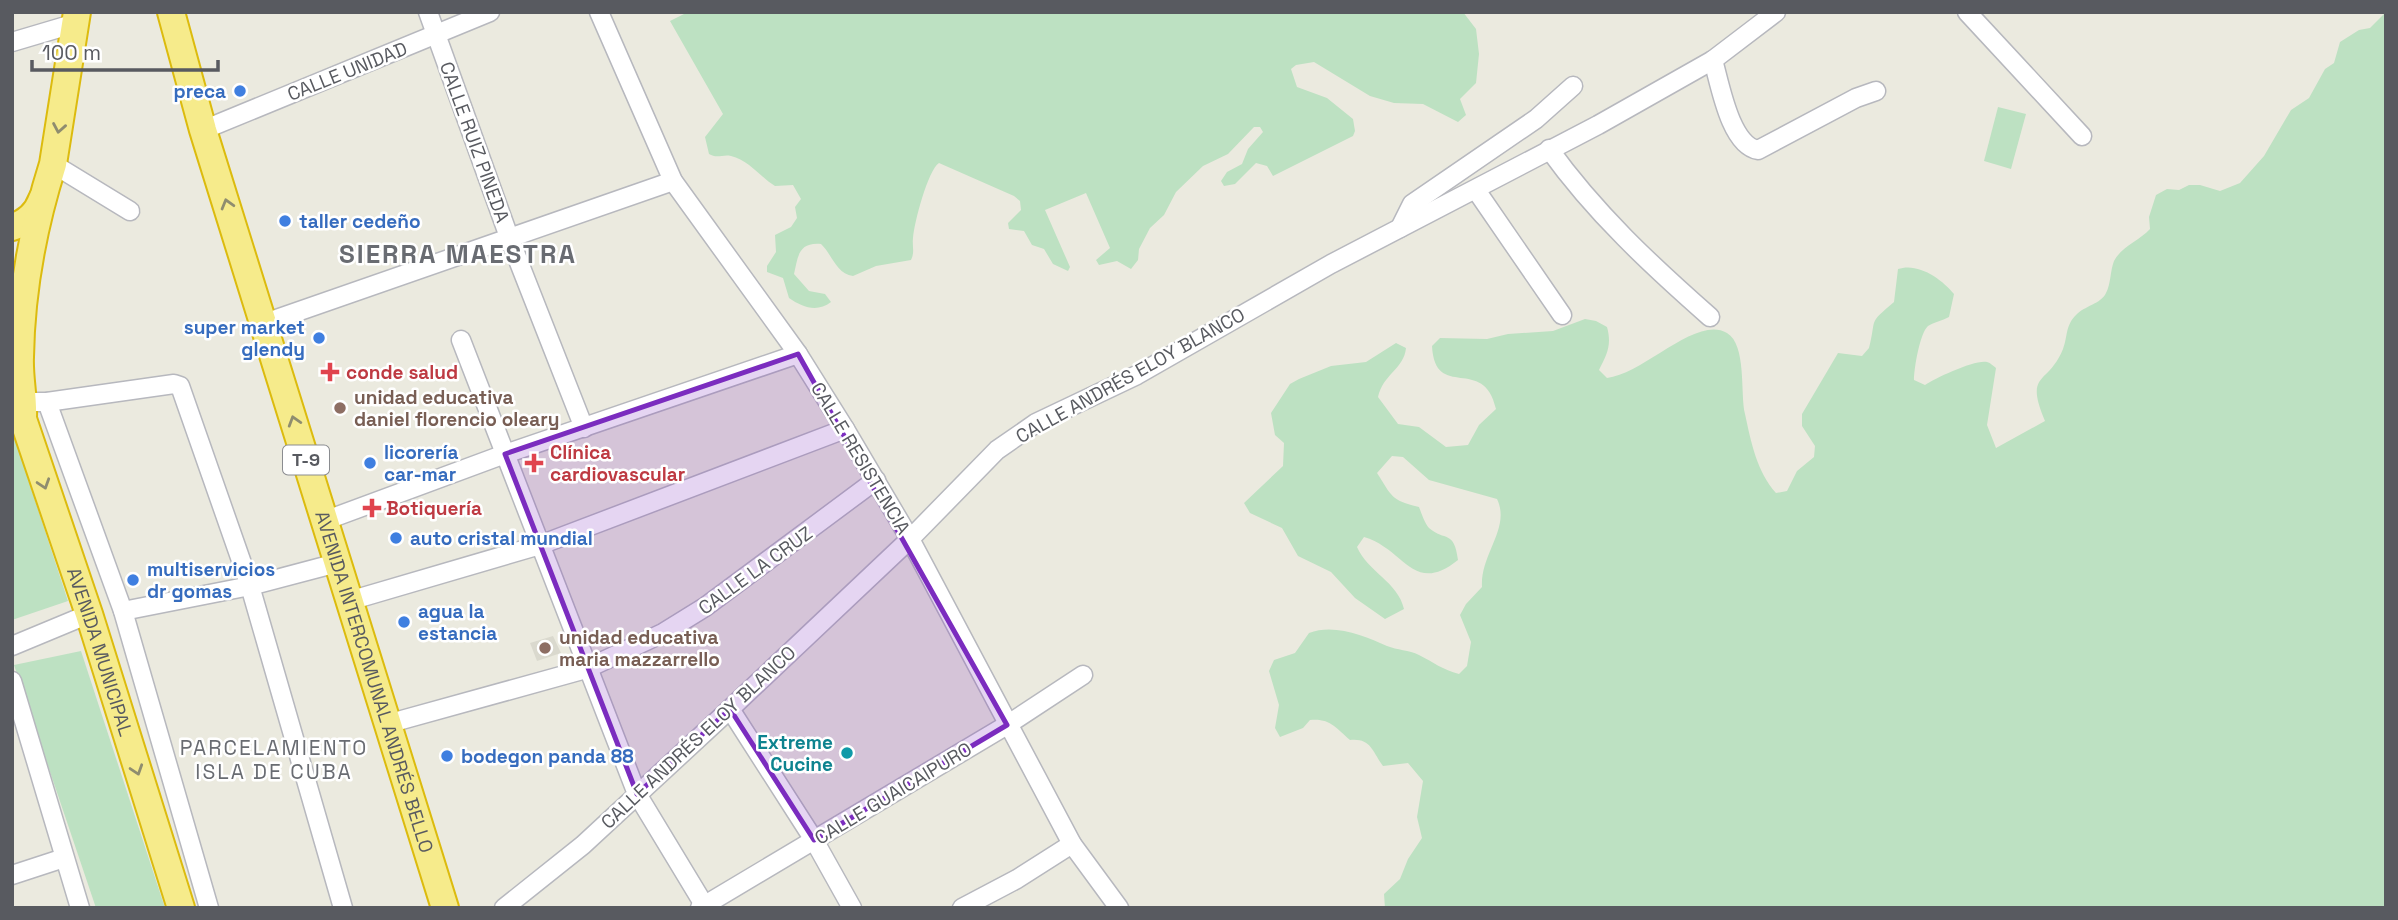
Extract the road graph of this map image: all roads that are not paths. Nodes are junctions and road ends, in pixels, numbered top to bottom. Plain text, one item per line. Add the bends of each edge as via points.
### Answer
1 (153, 12) edge
2 (170, 12) edge
3 (428, 12) edge
4 (490, 12) edge
5 (599, 12) edge
6 (1776, 12) edge
7 (1967, 12) edge
8 (82, 16) edge
9 (437, 34) junction
10 (12, 42) edge
11 (1713, 60) junction
12 (1573, 86) dead end
13 (1876, 91) dead end
14 (203, 130) junction
15 (2082, 136) dead end
16 (1549, 149) junction
17 (50, 175) junction
18 (673, 181) junction
19 (1476, 190) junction
20 (130, 211) dead end
21 (12, 227) edge
22 (1400, 228) junction
23 (509, 237) junction
24 (1562, 315) dead end
25 (1710, 317) dead end
26 (265, 323) junction
27 (461, 340) dead end
28 (798, 354) junction
29 (26, 405) edge
30 (584, 428) junction
31 (845, 429) junction
32 (505, 454) junction
33 (876, 480) junction
34 (324, 521) junction
35 (910, 539) junction
36 (540, 545) junction
37 (337, 563) junction
38 (250, 586) junction
39 (349, 601) junction
40 (123, 611) junction
41 (89, 614) junction
42 (12, 646) edge
43 (586, 669) junction
44 (1083, 675) dead end
45 (12, 681) edge
46 (730, 709) junction
47 (387, 724) junction
48 (1007, 724) junction
49 (636, 794) junction
50 (814, 840) junction
51 (1072, 844) junction
52 (64, 858) junction
53 (12, 875) edge
54 (704, 907) edge
55 (80, 908) edge
56 (181, 908) edge
57 (209, 908) edge
58 (343, 908) edge
59 (445, 908) edge
60 (503, 908) edge
61 (852, 908) edge
62 (962, 908) edge
63 (1119, 908) edge

1 - 14 highway, T-9
2 - 14 highway, AVENIDA INTERCOMUNAL ANDRÉS BELLO / T-9
3 - 9 street, CALLE RUIZ PINEDA
4 - 9 street, CALLE UNIDAD
5 - 18 street, CALLE RESISTENCIA
6 - 11 street, CALLE ANDRÉS ELOY BLANCO
7 - 15 street
8 - 10 street
8 -> 17 highway via 85,36 80,70 66,92
9 - 14 street, CALLE UNIDAD
9 - 23 street, CALLE RUIZ PINEDA
11 - 13 street via 1737,135 1748,148 1758,150
11 - 16 street, CALLE ANDRÉS ELOY BLANCO
12 - 22 street via 1536,119 1412,204
26 -> 14 highway, AVENIDA INTERCOMUNAL ANDRÉS BELLO / T-9
16 - 19 street, CALLE ANDRÉS ELOY BLANCO
16 - 25 street via 1580,192 1616,230
17 - 20 street
17 - 21 highway via 38,208
17 - 29 highway via 22,319 20,360
18 - 23 street
18 - 28 street, CALLE RESISTENCIA
19 - 22 street, CALLE ANDRÉS ELOY BLANCO
19 - 24 street
22 - 35 street, CALLE ANDRÉS ELOY BLANCO via 1137,375 1037,424 997,450
23 - 26 street
23 - 30 street, CALLE RUIZ PINEDA
34 -> 26 highway, AVENIDA INTERCOMUNAL ANDRÉS BELLO / T-9
27 - 32 street
28 - 30 street
28 - 31 street, CALLE RESISTENCIA
29 - 38 street via 180,386
29 - 40 street
29 -> 41 highway, AVENIDA MUNICIPAL
30 - 32 street
31 - 33 street, CALLE RESISTENCIA
31 - 36 street
32 - 34 street
32 - 36 street
33 - 35 street, CALLE RESISTENCIA
33 - 43 street, CALLE LA CRUZ via 705,607 663,633
34 - 37 highway, AVENIDA INTERCOMUNAL ANDRÉS BELLO / T-9
35 - 46 street, CALLE ANDRÉS ELOY BLANCO
35 - 48 street, CALLE RESISTENCIA
36 - 39 street
36 - 43 street
37 - 38 street
37 - 39 highway, AVENIDA INTERCOMUNAL ANDRÉS BELLO / T-9
38 - 40 street
38 - 58 street
39 - 47 highway, AVENIDA INTERCOMUNAL ANDRÉS BELLO / T-9
40 - 57 street
41 - 42 street
41 -> 56 highway, AVENIDA MUNICIPAL
43 - 47 street, CALLE LA CRUZ
43 - 49 street
44 - 48 street, CALLE GUAICAIPURO
45 - 52 street
46 - 49 street, CALLE ANDRÉS ELOY BLANCO
46 - 50 street
47 - 59 highway, AVENIDA INTERCOMUNAL ANDRÉS BELLO / T-9
48 - 50 street, CALLE GUAICAIPURO
48 - 51 street, CALLE RESISTENCIA
49 - 54 street
49 - 60 street, CALLE ANDRÉS ELOY BLANCO via 551,872
50 - 54 street, CALLE GUAICAIPURO
50 - 61 street
51 - 62 street
51 - 63 street, CALLE RESISTENCIA
52 - 53 street
52 - 55 street

